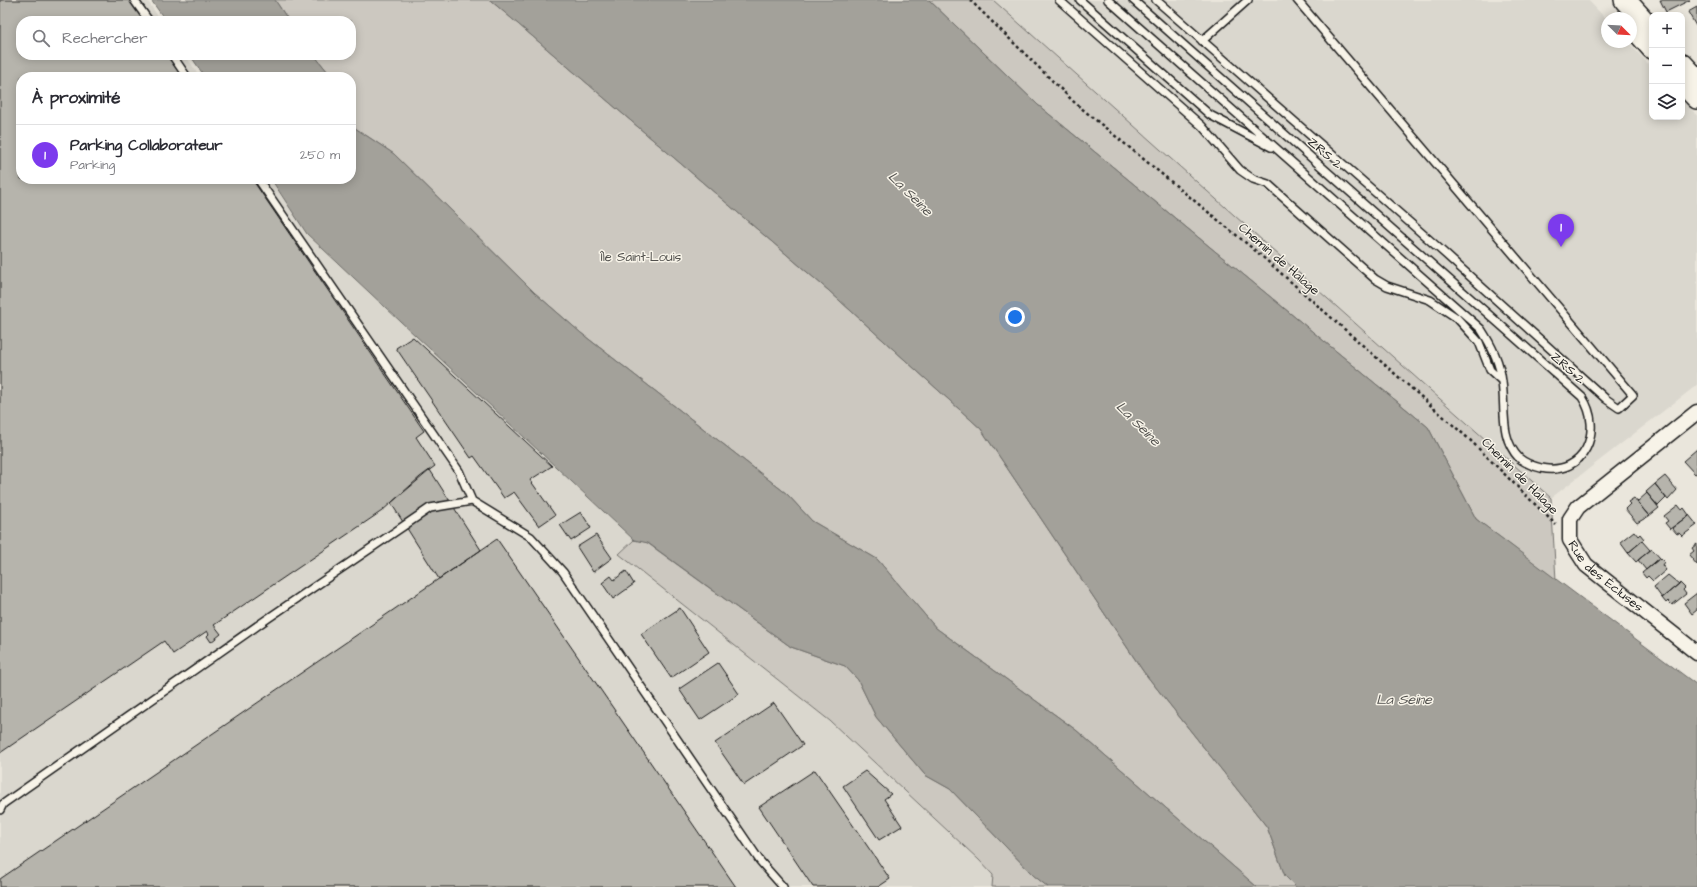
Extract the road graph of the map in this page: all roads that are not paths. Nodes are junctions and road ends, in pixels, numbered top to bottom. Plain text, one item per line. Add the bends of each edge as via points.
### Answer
1 (134, 0) edge
2 (1059, 0) edge
3 (1080, 0) edge
4 (1108, 0) edge
5 (1133, 0) edge
6 (1156, 0) edge
7 (1248, 0) edge
8 (1297, 0) edge
9 (1610, 0) edge
10 (1625, 0) edge
11 (1621, 12) edge
12 (145, 16) edge
13 (1649, 27) edge
14 (1637, 31) edge
15 (1202, 41) junction
16 (1649, 45) edge
17 (175, 60) edge
18 (1685, 67) edge
19 (184, 72) edge
20 (1697, 80) edge
21 (1684, 84) edge
22 (1697, 98) edge
23 (1279, 151) junction
24 (261, 184) edge
25 (1502, 382) junction
26 (1697, 412) edge
27 (472, 501) junction
28 (1697, 652) edge
29 (0, 810) edge
30 (783, 887) edge

1 - 12 lane
2 - 25 lane via 1202,126 1240,170 1253,179 1268,184 1375,279 1387,286 1430,300 1457,318 1479,342 1490,370
3 - 23 lane, ZRS 2 via 1210,115
4 - 23 lane, ZRS 2
5 - 25 lane, ZRS 2 via 1582,397 1592,417 1589,442 1577,460 1550,469 1532,465 1520,458 1508,444 1504,424
6 - 15 lane
7 - 15 lane
8 - 15 lane via 1633,395 1619,408
9 - 11 main road
10 - 13 main road
14 - 16 main road
17 - 19 lane
18 - 20 main road
21 - 22 main road
23 - 25 lane, ZRS 2 via 1482,328 1497,357
24 - 27 lane via 459,471
26 - 28 street, Rue des Écluses via 1578,507 1570,519 1570,540 1586,565
27 - 29 lane via 430,508 3,804
27 - 30 lane via 531,537 563,572 760,861

